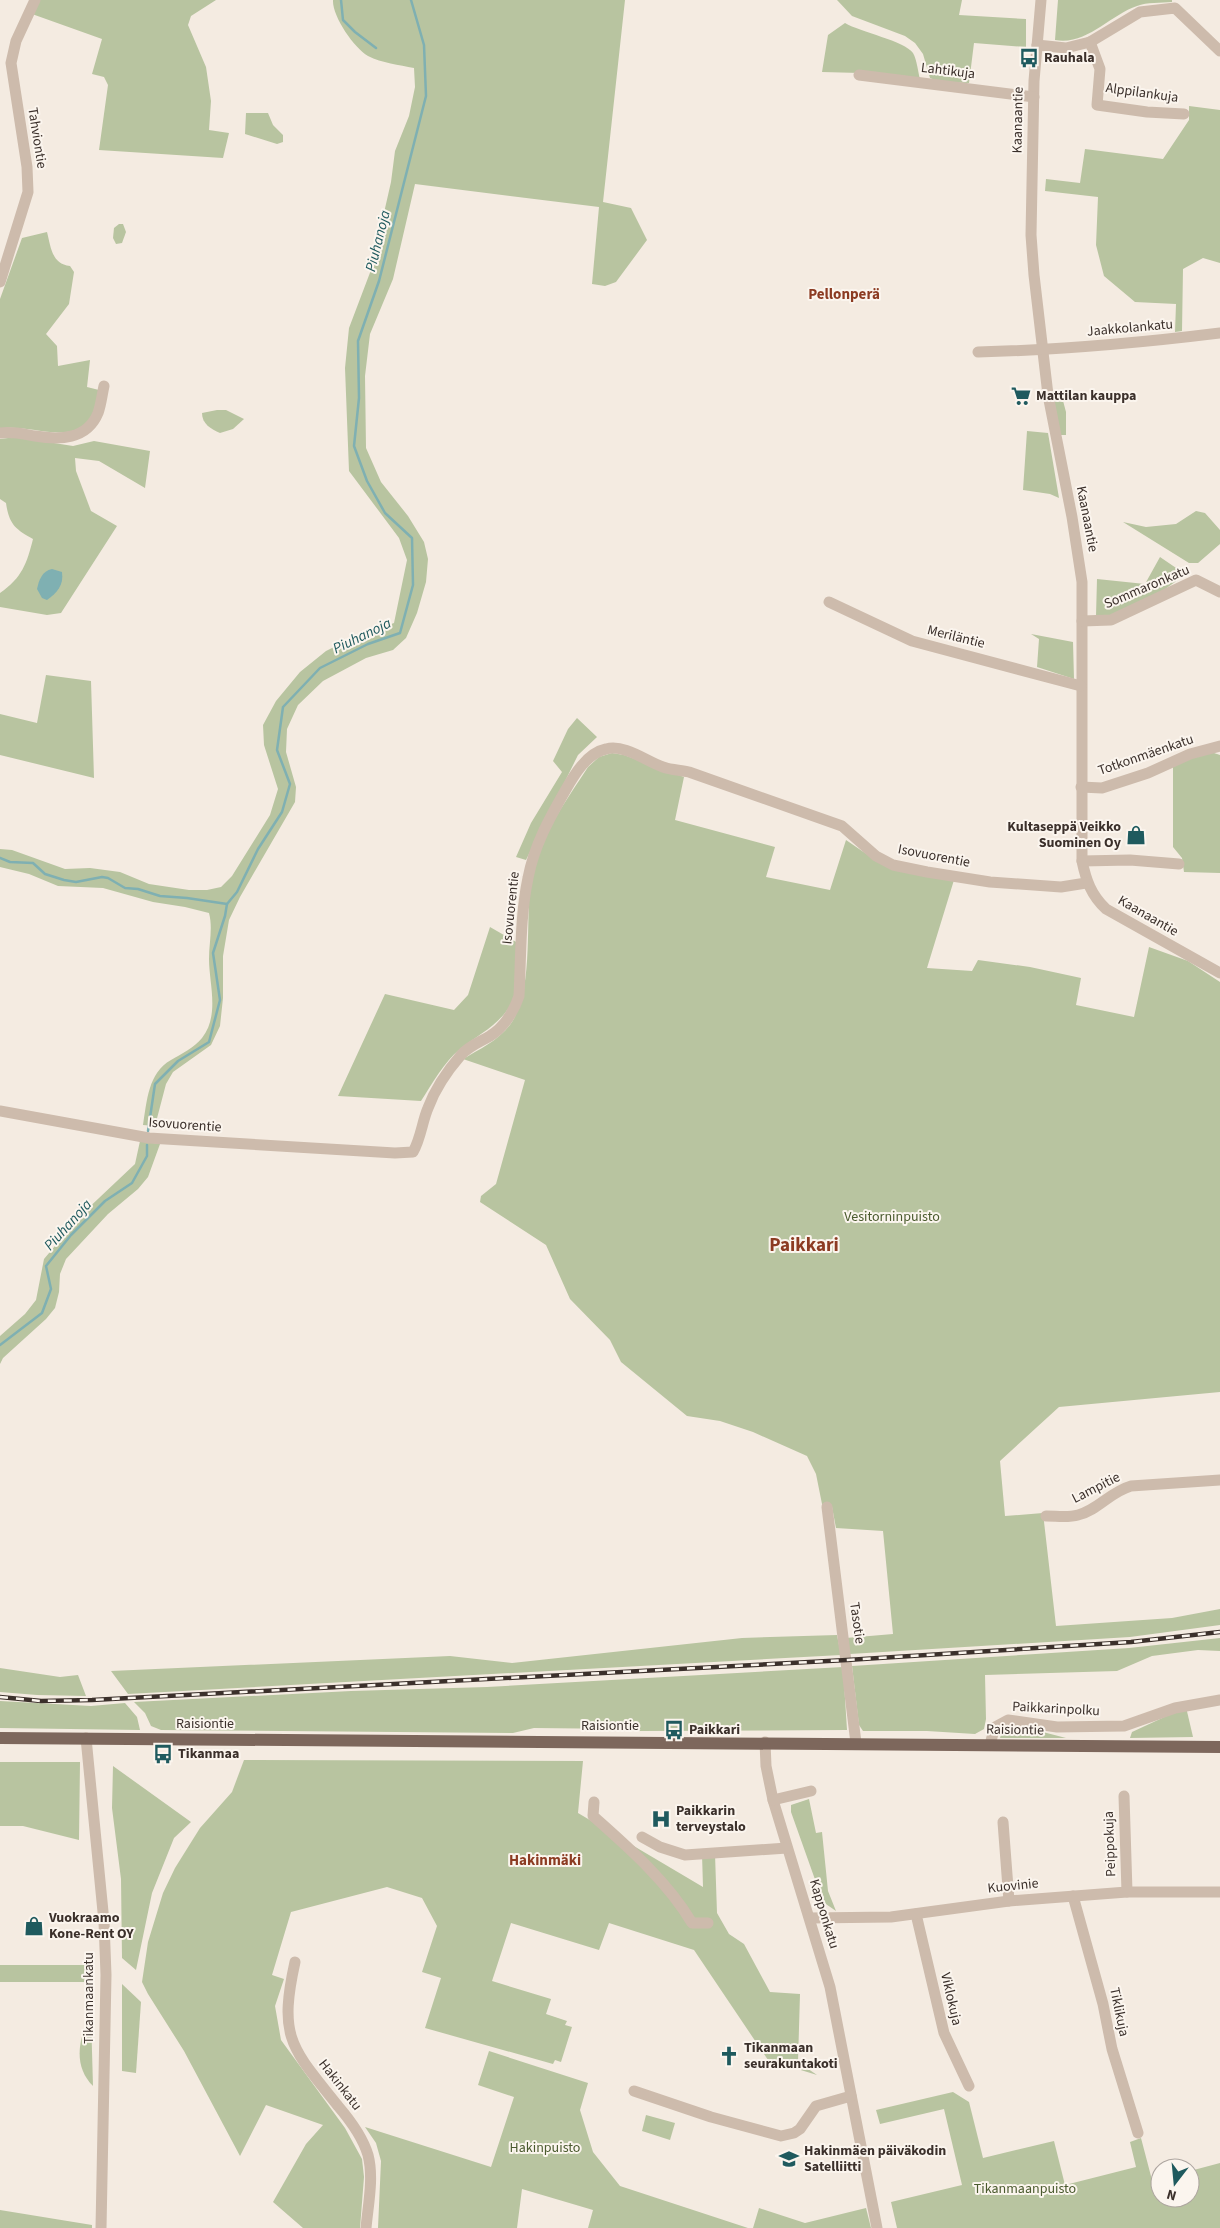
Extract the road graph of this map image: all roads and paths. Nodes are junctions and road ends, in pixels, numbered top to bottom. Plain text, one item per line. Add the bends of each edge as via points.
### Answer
1 (35, 0) edge
2 (1041, 0) edge
3 (1090, 42) junction
4 (1037, 45) junction
5 (1220, 51) edge
6 (859, 76) dead end
7 (1034, 97) junction
8 (1184, 114) dead end
9 (0, 282) edge
10 (1220, 333) edge
11 (1043, 351) junction
12 (978, 352) dead end
13 (104, 386) dead end
14 (0, 433) edge
15 (1220, 592) edge
16 (830, 602) dead end
17 (1082, 621) junction
18 (1081, 686) junction
19 (1220, 746) edge
20 (1081, 787) junction
21 (1082, 861) junction
22 (1179, 864) dead end
23 (1086, 883) junction
24 (1220, 973) edge
25 (0, 1111) edge
26 (1220, 1480) edge
27 (827, 1507) dead end
28 (1046, 1516) dead end
29 (1220, 1700) edge
30 (0, 1738) edge
31 (86, 1738) junction
32 (765, 1742) junction
33 (856, 1743) junction
34 (990, 1744) junction
35 (1220, 1747) edge
36 (811, 1791) dead end
37 (1124, 1796) dead end
38 (773, 1800) junction
39 (594, 1802) dead end
40 (1002, 1822) dead end
41 (642, 1837) dead end
42 (787, 1848) junction
43 (1127, 1892) junction
44 (1220, 1892) edge
45 (1073, 1896) junction
46 (1009, 1901) junction
47 (916, 1914) junction
48 (810, 1918) junction
49 (708, 1923) dead end
50 (295, 1962) dead end
51 (969, 2086) dead end
52 (634, 2091) dead end
53 (851, 2096) junction
54 (1138, 2133) dead end
55 (102, 2228) edge
56 (366, 2228) edge
57 (877, 2228) edge

1 - 9 street, Tahviontie via 16,41 11,63 28,192
2 - 4 street, Kaanaantie
3 - 4 street via 1066,48
3 - 5 street via 1140,12 1175,8
3 - 8 street, Alppilankuja via 1100,69 1097,105
4 - 7 street, Kaanaantie
6 - 7 street, Lahtikuja
7 - 11 street, Kaanaantie via 1032,235
10 - 11 street, Jaakkolankatu
11 - 12 street, Jaakkolankatu
11 - 17 street, Kaanaantie via 1078,552
13 - 14 street via 98,413 84,431 74,436 45,438
15 - 17 street, Sommaronkatu via 1196,580 1111,620
16 - 18 street, Meriläntie via 912,641
17 - 18 street, Kaanaantie
18 - 20 street, Kaanaantie
19 - 20 street, Totkonmäenkatu via 1190,754 1148,773 1102,788
20 - 21 street, Kaanaantie
21 - 22 street
21 - 23 street, Kaanaantie
23 - 24 street, Kaanaantie via 1097,901 1119,918
23 - 25 street, Isovuorentie via 1061,887 990,882 893,865 876,856 842,826 689,772 664,768 616,748 606,749 583,764 571,780 538,843 528,879 519,996 515,1006 492,1035 466,1049 448,1071 428,1108 413,1152 149,1138
26 - 28 street, Lampitie via 1131,1486 1119,1489 1080,1515
27 - 33 street, Tasotie
29 - 34 street, Paikkarinpolku via 1175,1708 1124,1726 1057,1727 1008,1720 995,1727
30 - 31 main road, Raisiontie
31 - 32 main road, Raisiontie
31 - 55 street, Tikanmaankatu via 106,1975
32 - 33 main road, Raisiontie
32 - 38 street, Kapponkatu
33 - 34 main road, Raisiontie
34 - 35 main road, Raisiontie
36 - 38 street
37 - 43 street, Peippokuja
38 - 42 street, Kapponkatu
39 - 49 street via 593,1816 648,1868 685,1910 692,1923
40 - 46 street
41 - 42 street via 660,1848 685,1855
42 - 48 street, Kapponkatu
43 - 44 street, Kuovinie
43 - 45 street, Kuovinie
45 - 46 street, Kuovinie
45 - 54 street, Tiklikuja via 1112,2049
46 - 47 street, Kuovinie
47 - 48 street, Kuovinie
47 - 51 street, Viklokuja via 944,2033
48 - 53 street, Kapponkatu via 830,1987
50 - 56 street, Hakinkatu via 287,2008 291,2040 302,2061 348,2118 366,2151 370,2182
52 - 53 street via 781,2136 800,2129 816,2106
53 - 57 street, Kapponkatu

